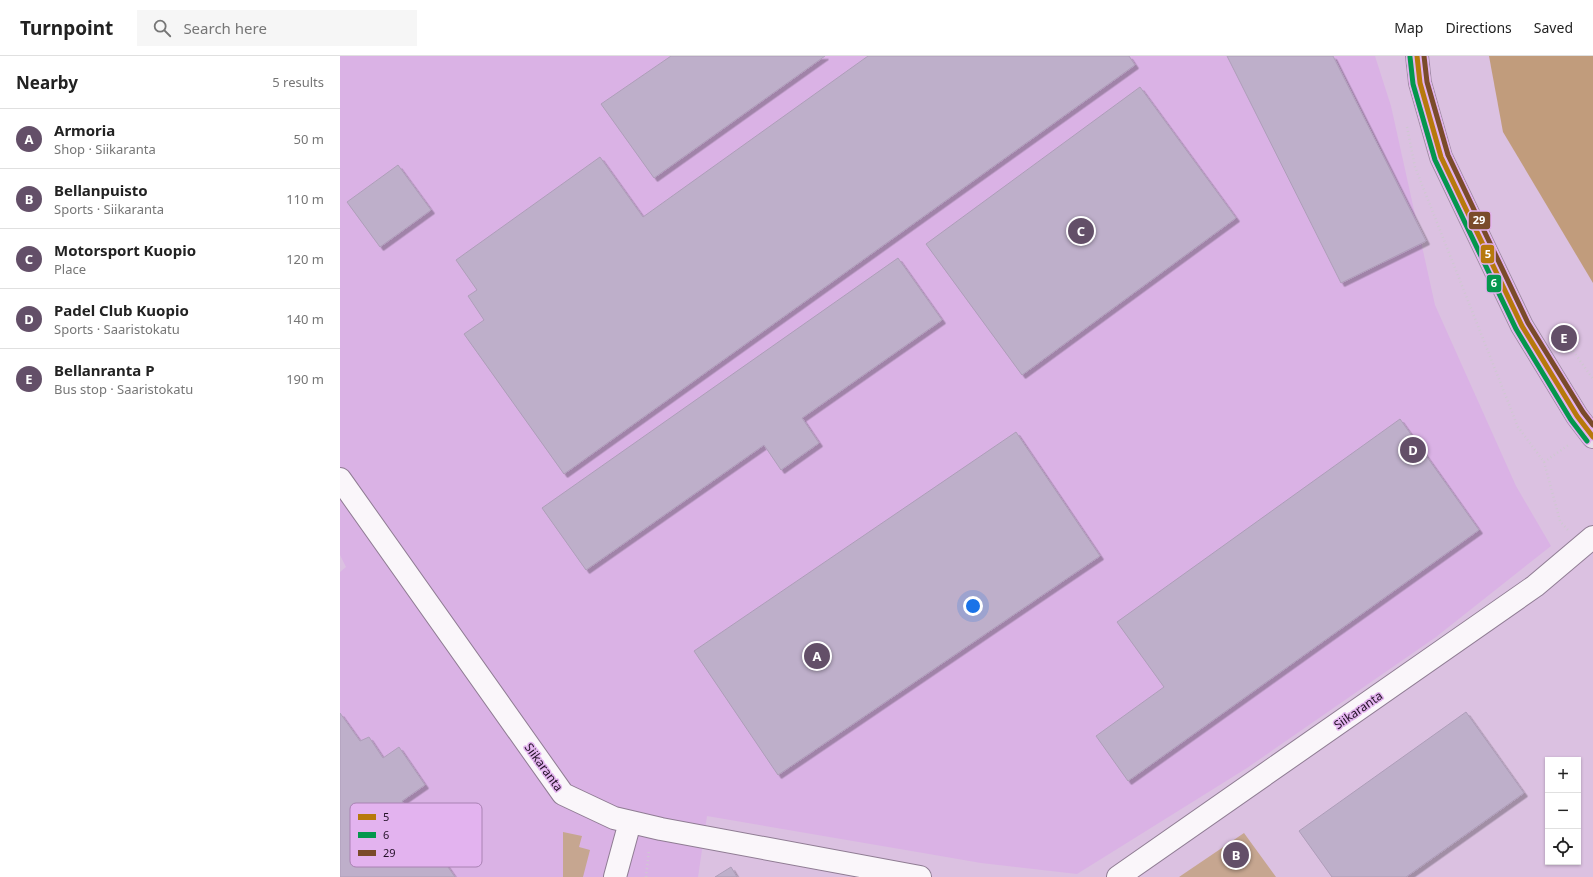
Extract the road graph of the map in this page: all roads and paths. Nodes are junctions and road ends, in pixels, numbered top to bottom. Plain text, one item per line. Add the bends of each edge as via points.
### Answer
1 (1417, 56) edge
2 (1406, 122) dead end
3 (1564, 338) dead end
4 (1593, 379) edge
5 (1593, 437) edge
6 (340, 479) edge
7 (1560, 521) dead end
8 (1593, 537) edge
9 (628, 828) junction
10 (615, 877) edge
11 (646, 877) edge
12 (920, 877) edge
13 (1118, 877) edge

1 - 5 main road via 1420,83 1441,157 1522,326
2 - 7 path via 1416,166 1518,427 1544,462
3 - 4 path
6 - 9 street, Siikaranta via 563,794 614,818
8 - 13 street, Siikaranta via 1535,586
9 - 10 street
9 - 11 path via 650,840
9 - 12 street, Siikaranta via 661,829

